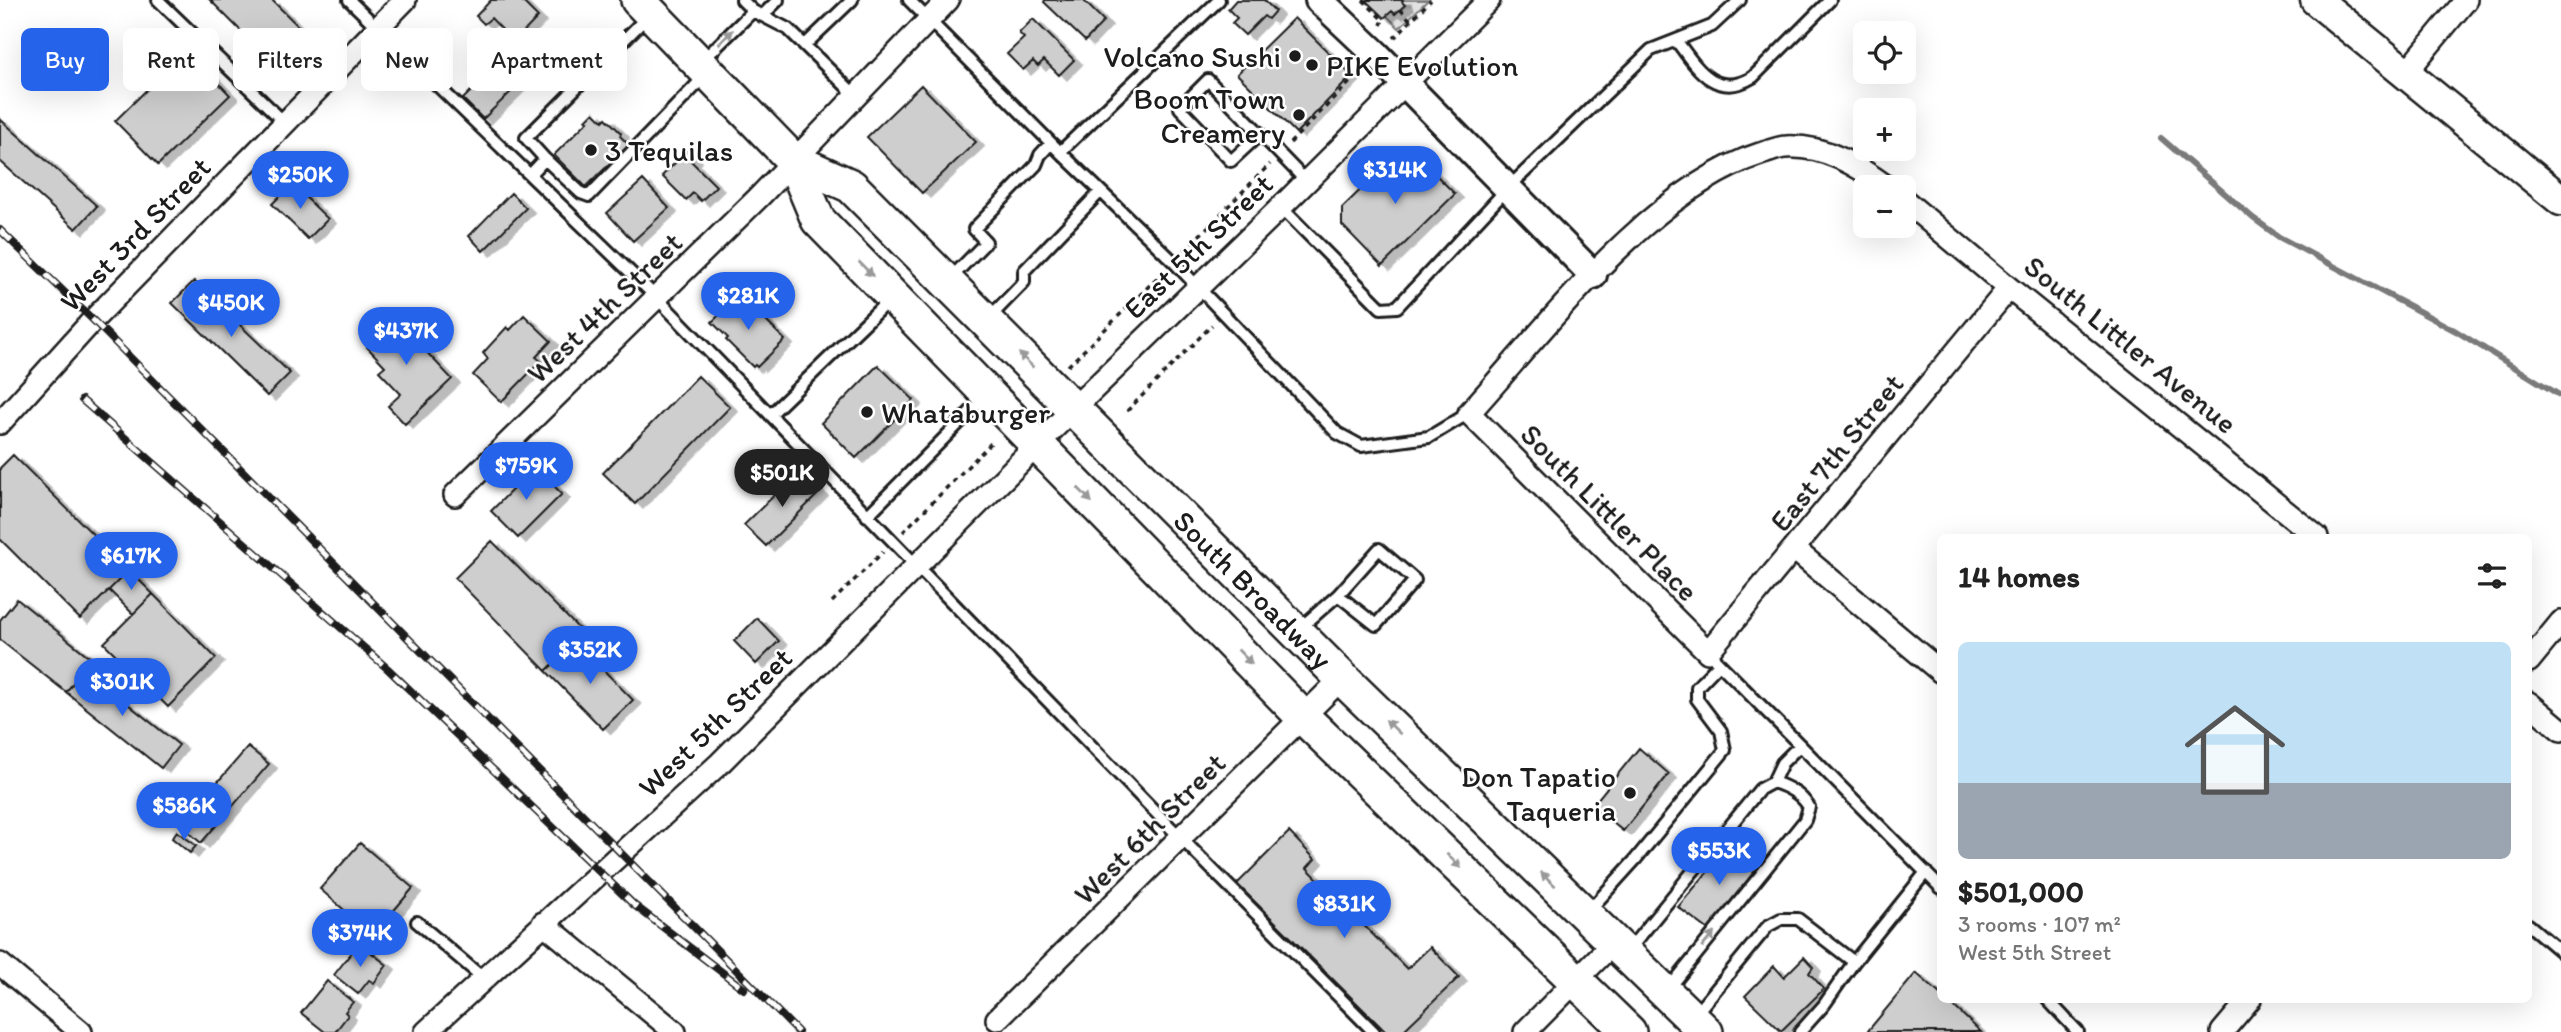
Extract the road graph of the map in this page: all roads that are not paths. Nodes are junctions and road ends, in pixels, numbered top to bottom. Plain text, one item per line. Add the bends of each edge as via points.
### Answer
1 (158, 0) edge
2 (349, 0) edge
3 (405, 0) edge
4 (742, 0) edge
5 (778, 0) edge
6 (852, 0) edge
7 (909, 0) edge
8 (948, 0) edge
9 (1219, 0) edge
10 (1319, 0) edge
11 (1489, 0) edge
12 (1740, 0) edge
13 (1830, 0) edge
14 (2316, 0) edge
15 (2466, 0) edge
16 (645, 6) edge
17 (757, 13) junction
18 (928, 20) junction
19 (377, 27) junction
20 (1676, 40) junction
21 (805, 45) junction
22 (704, 68) junction
23 (2405, 74) junction
24 (1404, 85) junction
25 (856, 96) junction
26 (285, 123) junction
27 (1260, 134) junction
28 (1051, 143) junction
29 (1060, 152) junction
30 (545, 159) junction
31 (793, 160) junction
32 (530, 175) junction
33 (1871, 175) edge
34 (1306, 181) junction
35 (1507, 189) junction
36 (1100, 192) junction
37 (2561, 200) edge
38 (1281, 207) junction
39 (1916, 210) edge
40 (1593, 275) junction
41 (947, 282) junction
42 (1198, 288) junction
43 (2009, 288) junction
44 (656, 297) junction
45 (893, 297) junction
46 (986, 321) junction
47 (988, 394) junction
48 (1073, 409) junction
49 (1469, 413) junction
50 (770, 415) junction
51 (0, 423) edge
52 (1038, 446) junction
53 (455, 495) dead end
54 (867, 516) junction
55 (2313, 534) edge
56 (1794, 550) junction
57 (917, 567) junction
58 (1338, 596) junction
59 (2561, 622) edge
60 (1296, 632) junction
61 (2532, 657) edge
62 (1714, 658) junction
63 (1937, 669) edge
64 (1342, 678) junction
65 (2532, 706) edge
66 (1303, 717) junction
67 (2561, 730) edge
68 (1800, 745) junction
69 (1773, 782) junction
70 (1181, 839) junction
71 (1926, 872) junction
72 (1937, 884) edge
73 (1586, 916) junction
74 (417, 922) dead end
75 (543, 923) junction
76 (2532, 928) edge
77 (1619, 949) junction
78 (2561, 952) edge
79 (1854, 962) junction
80 (0, 964) edge
81 (483, 978) junction
82 (1578, 981) junction
83 (1665, 993) junction
84 (2051, 1003) edge
85 (2247, 1003) edge
86 (997, 1019) dead end
87 (1699, 1025) edge
88 (1626, 1031) edge
89 (81, 1032) edge
90 (426, 1032) edge
91 (675, 1032) edge
92 (1374, 1032) edge
93 (1525, 1032) edge
94 (1800, 1032) edge
95 (2078, 1032) edge
96 (2222, 1032) edge

1 - 26 lane
2 - 19 lane
3 - 19 street, West 3rd Street
4 - 17 lane
5 - 17 lane
6 - 21 lane
7 - 18 lane
8 - 18 street, West 4th Street
9 - 29 lane
10 - 24 street
11 - 24 street, East 5th Street
12 - 20 lane via 1712,26
13 - 20 lane via 1741,84 1723,84 1701,75
14 - 23 main road
15 - 23 street
16 - 22 main road, South Broadway
16 - 30 lane via 526,138
17 - 21 lane via 788,29
22 -> 17 lane
18 - 25 street, West 4th Street
18 - 28 lane
19 - 26 street, West 3rd Street
19 - 32 lane
20 - 35 lane via 1651,50
21 - 25 lane
22 - 30 lane via 589,196
22 - 31 main road, South Broadway
23 - 37 main road
24 - 34 street, East 5th Street
24 - 35 street
25 - 31 street, West 4th Street
26 - 51 street, West 3rd Street via 93,320
27 - 27 lane via 1208,80 1180,108 1231,160
27 - 34 lane
28 - 29 lane
28 - 41 lane via 974,229 986,242
29 - 36 lane
30 - 32 lane
31 - 41 main road, South Broadway via 851,186
31 - 44 street, West 4th Street
31 -> 45 main road, South Broadway via 818,220
32 - 44 lane
33 - 40 street via 1829,153 1784,147 1737,162 1674,200
34 - 38 street, East 5th Street
35 - 38 lane via 1397,307 1381,307
35 - 40 street
36 - 42 lane
36 - 46 lane via 1024,271 1024,282
38 - 42 street, East 5th Street
39 - 43 street, South Littler Avenue
40 - 49 street
41 - 46 main road, South Broadway
42 - 48 street, East 5th Street
42 - 49 lane via 1337,433 1361,446 1429,438
43 - 55 street, South Littler Avenue
43 - 56 street, East 7th Street
44 - 50 lane
44 - 53 street, West 4th Street
45 - 47 main road, South Broadway
45 - 50 lane
48 -> 46 main road, South Broadway
47 - 52 main road, South Broadway
47 - 54 lane
48 - 52 street, East 5th Street
48 - 60 main road, South Broadway
49 - 62 street, South Littler Place
50 - 54 lane
52 - 57 street, West 5th Street
52 -> 66 main road, South Broadway
54 - 57 lane
56 - 62 street, East 7th Street
56 - 63 street
57 - 70 lane
57 - 75 street, West 5th Street via 720,763
58 - 58 lane via 1379,549 1415,580 1376,625
58 - 60 lane
59 - 61 street
60 - 64 main road, South Broadway
62 - 68 lane
62 - 73 lane via 1697,687 1696,699 1721,731 1725,750
64 - 66 street, West 6th Street
73 -> 64 main road, South Broadway
65 - 67 street
66 - 70 street, West 6th Street
66 -> 82 main road, South Broadway
68 - 69 lane via 1782,763
68 - 71 lane
69 - 77 lane via 1760,789
83 -> 69 lane via 1805,820 1809,807 1803,797
70 - 86 street, West 6th Street
70 - 92 lane
71 - 72 lane
71 - 79 lane
73 - 77 main road, South Broadway
74 - 81 lane
75 - 81 street, West 5th Street
75 - 91 street
76 - 78 lane
77 - 82 street
77 - 83 main road, South Broadway
79 - 87 lane via 1798,919 1781,919 1768,926
79 - 94 lane
80 - 89 street
81 - 90 street, West 5th Street
82 - 88 main road, South Broadway
82 - 93 street
83 - 87 main road, South Broadway
84 - 95 lane
85 - 96 street

